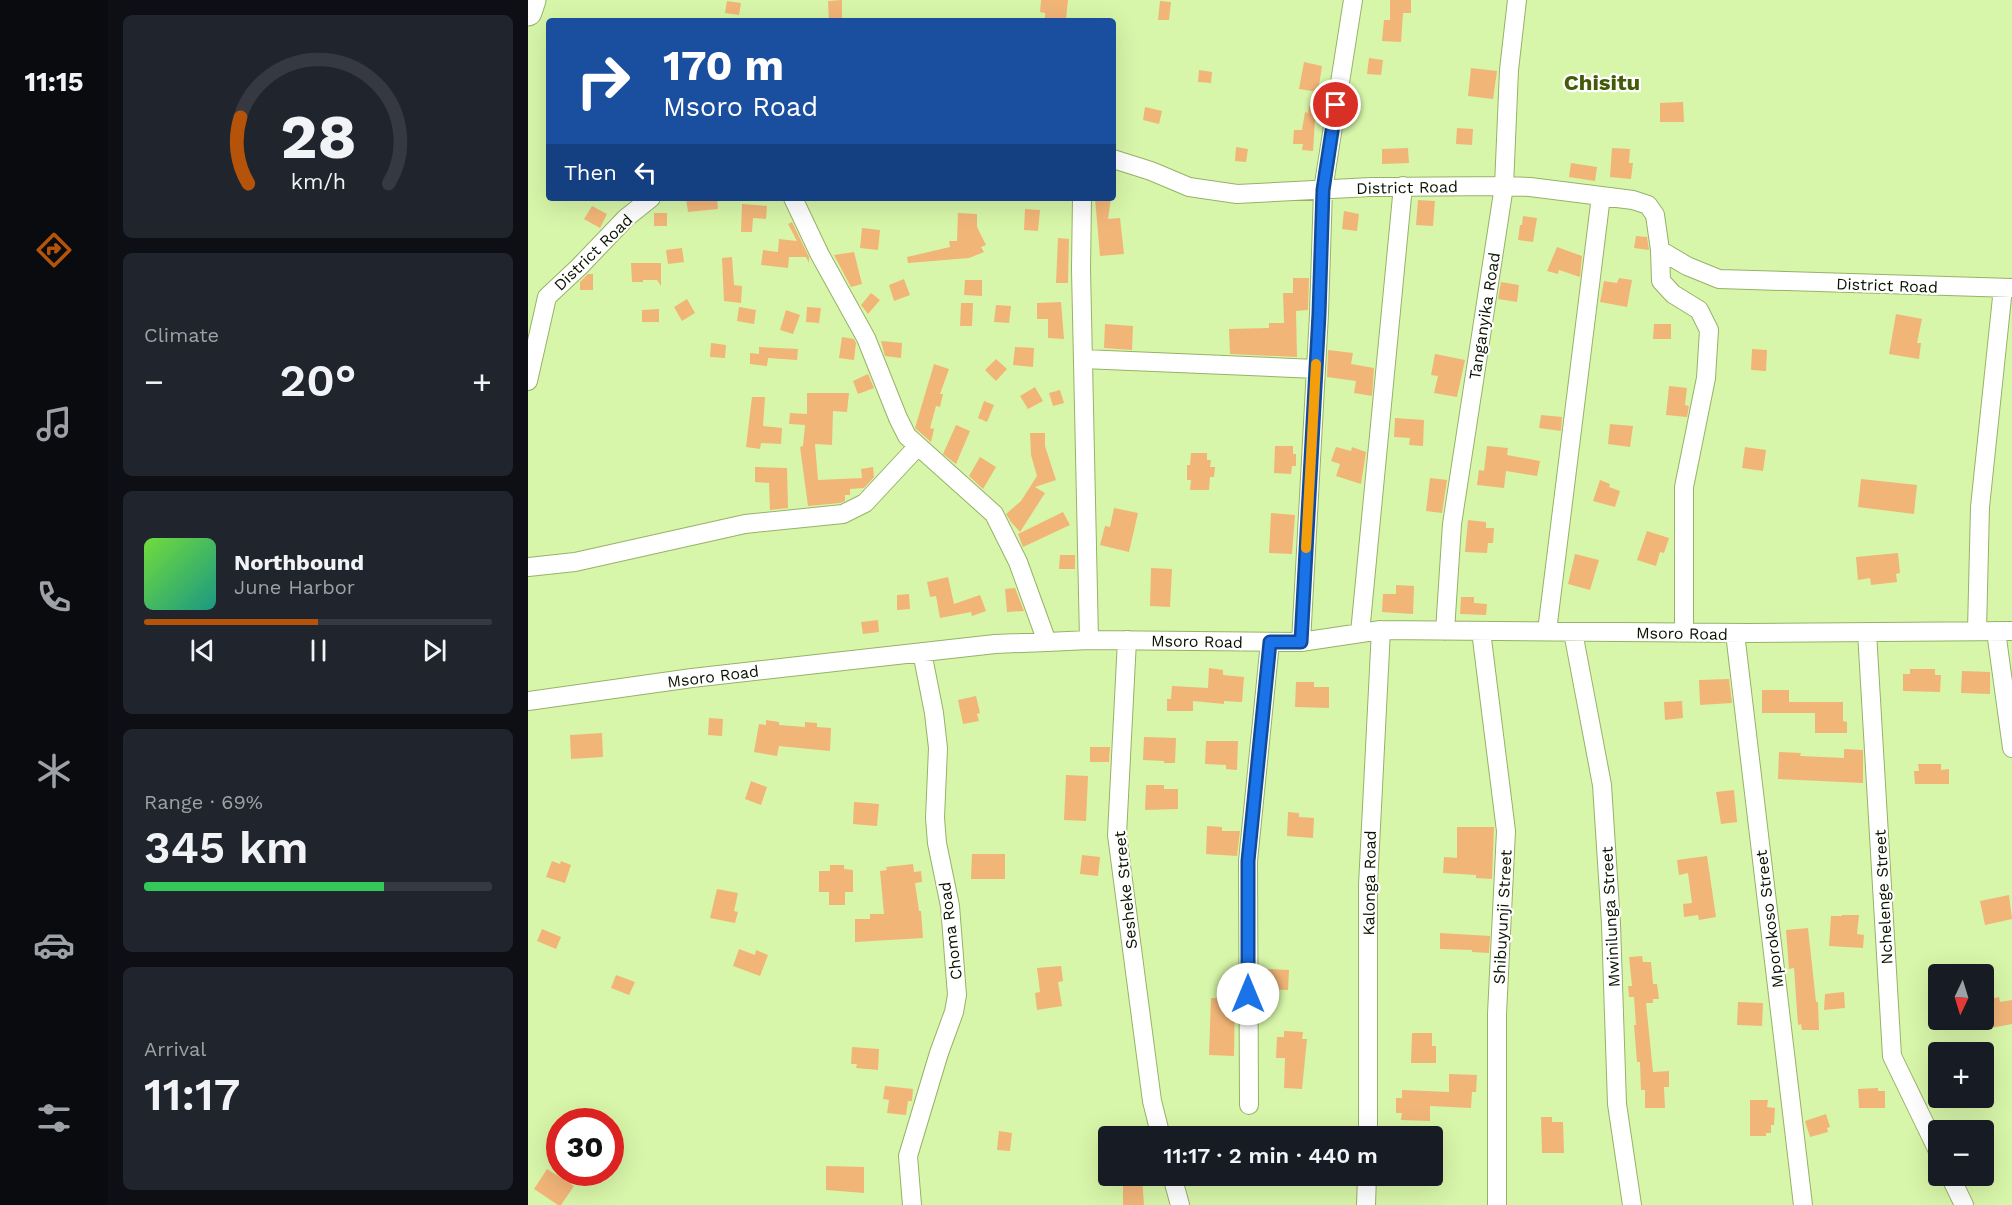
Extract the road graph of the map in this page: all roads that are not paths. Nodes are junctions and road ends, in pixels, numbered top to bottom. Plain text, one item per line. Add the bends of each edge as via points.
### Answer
1 (532, 0) edge
2 (1353, 0) edge
3 (1517, 0) edge
4 (528, 12) edge
5 (1116, 160) edge
6 (1403, 186) junction
7 (1504, 186) junction
8 (1323, 190) junction
9 (1601, 196) junction
10 (647, 201) edge
11 (795, 201) edge
12 (1082, 201) edge
13 (1660, 250) junction
14 (2007, 288) edge
15 (1083, 359) junction
16 (1316, 369) junction
17 (528, 381) edge
18 (918, 446) junction
19 (528, 567) edge
20 (1381, 630) junction
21 (1445, 631) junction
22 (1481, 631) junction
23 (1547, 631) junction
24 (1977, 631) junction
25 (2004, 631) edge
26 (1573, 632) junction
27 (1867, 632) junction
28 (1360, 633) junction
29 (1684, 633) junction
30 (1735, 633) junction
31 (1089, 640) junction
32 (1127, 640) junction
33 (1047, 642) junction
34 (1270, 642) junction
35 (1301, 642) junction
36 (922, 652) junction
37 (528, 701) edge
38 (2012, 748) edge
39 (1249, 1105) dead end
40 (1158, 1126) edge
41 (1368, 1126) edge
42 (1928, 1130) edge
43 (1175, 1186) edge
44 (1367, 1186) edge
45 (1955, 1186) edge
46 (912, 1205) edge
47 (1180, 1205) edge
48 (1366, 1205) edge
49 (1497, 1205) edge
50 (1632, 1205) edge
51 (1803, 1205) edge
52 (1964, 1205) edge

1 - 4 highway
2 - 8 street
3 - 7 street, Tanganyika Road via 1509,70
5 - 8 street, District Road via 1189,187 1238,194
6 - 7 street, District Road
6 - 8 street, District Road
6 - 28 street
7 - 9 street, District Road
7 - 21 street, Tanganyika Road via 1452,524
8 - 16 street
9 - 13 street, District Road via 1648,205 1654,215
9 - 23 street
10 - 17 street, District Road via 547,297
11 - 18 street via 866,338 907,436
12 - 15 street
13 - 14 street, District Road via 1719,279
13 - 29 street via 1661,281 1673,294 1699,310 1709,330 1706,378 1684,487
14 - 24 street via 1980,507
15 - 16 street
15 - 31 street
16 - 35 street
18 - 19 street via 865,503 843,514 745,524 575,562
18 - 33 street via 994,514 1018,562
20 - 21 street, Msoro Road
20 - 28 street, Msoro Road
20 - 41 street, Kalonga Road via 1368,885
21 - 22 street, Msoro Road
22 - 23 street, Msoro Road
22 - 49 street, Shibuyunji Street via 1506,831 1497,1014
23 - 26 street, Msoro Road
24 - 25 street, Msoro Road
24 - 27 street, Msoro Road
25 - 38 street
26 - 29 street, Msoro Road
26 - 50 street, Mwinilunga Street via 1602,785 1617,1104
27 - 30 street, Msoro Road
27 - 42 street, Nchelenge Street via 1892,1056
28 - 35 street, Msoro Road
29 - 30 street, Msoro Road
30 - 51 street, Mporokoso Street
31 - 32 street, Msoro Road
31 - 33 street, Msoro Road
32 - 34 street, Msoro Road
32 - 40 street, Sesheke Street via 1117,835
33 - 36 street, Msoro Road
34 - 35 street, Msoro Road
34 - 39 street via 1248,861
36 - 37 street, Msoro Road
36 - 46 street, Choma Road via 938,748 935,818 950,906 957,994 908,1156
43 - 47 street
44 - 48 street
45 - 52 street

